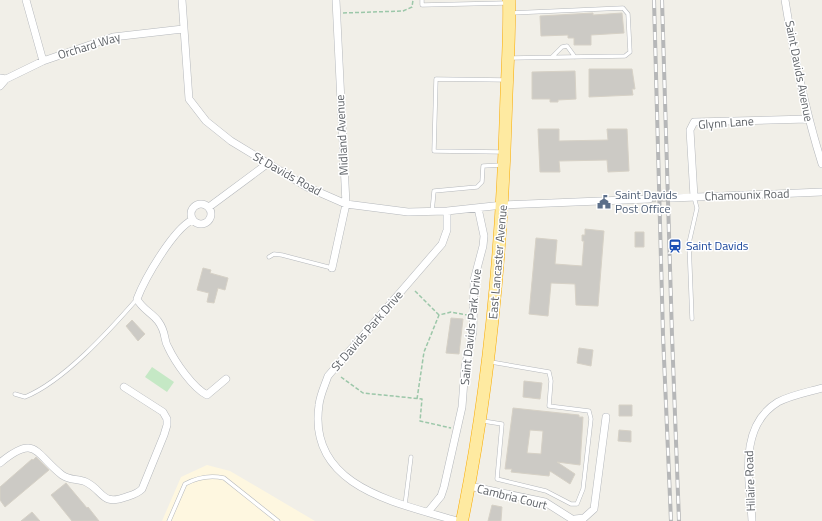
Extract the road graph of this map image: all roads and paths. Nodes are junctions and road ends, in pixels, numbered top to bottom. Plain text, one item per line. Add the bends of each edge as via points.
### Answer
1 (26, 0) edge
2 (182, 0) edge
3 (336, 0) edge
4 (413, 0) edge
5 (422, 0) edge
6 (785, 0) edge
7 (509, 5) edge
8 (337, 13) junction
9 (183, 29) junction
10 (552, 57) junction
11 (575, 57) junction
12 (508, 58) junction
13 (43, 61) junction
14 (3, 78) edge
15 (507, 80) junction
16 (0, 86) edge
17 (808, 119) junction
18 (504, 152) junction
19 (267, 164) junction
20 (822, 164) edge
21 (504, 165) junction
22 (822, 192) edge
23 (694, 197) junction
24 (672, 198) tunnel mouth
25 (649, 200) tunnel mouth
26 (346, 204) junction
27 (503, 204) junction
28 (209, 207) junction
29 (478, 208) junction
30 (447, 211) junction
31 (432, 212) junction
32 (192, 220) junction
33 (269, 257) dead end
34 (332, 268) joint
35 (415, 291) dead end
36 (137, 299) junction
37 (439, 315) junction
38 (469, 315) dead end
39 (692, 319) dead end
40 (488, 362) junction
41 (341, 377) dead end
42 (226, 379) dead end
43 (124, 388) dead end
44 (822, 388) edge
45 (15, 394) dead end
46 (417, 399) junction
47 (606, 417) dead end
48 (479, 420) junction
49 (453, 428) dead end
50 (411, 457) dead end
51 (0, 463) edge
52 (469, 486) junction
53 (404, 506) junction
54 (428, 512) junction
55 (575, 520) edge
56 (168, 521) edge
57 (278, 521) edge
58 (457, 521) edge
59 (462, 521) edge
60 (752, 521) edge

1 - 13 street
2 - 9 street, St Davids Road
3 - 8 street, Midland Avenue
4 - 8 path via 412,6 402,11
5 - 7 lane via 422,5
6 - 17 street, Saint Davids Avenue via 795,63
7 - 11 lane via 623,8 628,14 630,52 625,56
7 - 12 highway, East Lancaster Avenue
8 - 26 street, Midland Avenue
9 - 13 street, Orchard Way via 114,37
9 - 19 street, St Davids Road via 189,99 206,121
10 - 11 lane
10 - 11 lane via 562,47 567,46
10 - 12 lane
12 - 15 highway, East Lancaster Avenue
13 - 14 street, Orchard Way
14 - 16 street
15 - 18 highway, East Lancaster Avenue
15 - 18 lane via 436,79 435,95 434,151
17 - 20 street, Saint Davids Avenue
17 - 23 street, Glynn Lane via 694,122 690,130
18 - 21 highway, East Lancaster Avenue
19 - 26 street, St Davids Road via 307,187
19 - 28 street
21 - 27 highway, East Lancaster Avenue
21 - 31 lane via 483,166 482,182 477,187 434,191
22 - 23 street, Chamounix Road
23 - 24 street, Chamounix Road
23 - 39 lane via 697,208 689,244
25 - 27 street
26 - 31 street, St Davids Road via 408,212
26 - 34 street, Midland Avenue
27 - 29 street, St Davids Road
27 - 40 highway, East Lancaster Avenue
28 - 32 street via 202,203 194,206 191,212
28 - 32 street via 212,213 208,222 199,224
29 - 30 street, St Davids Road
29 - 54 street, Saint Davids Park Drive via 484,236 474,280 472,332 465,367 462,407 444,487
30 - 31 street, St Davids Road
30 - 53 street, St Davids Park Drive via 447,230 442,244 328,376 319,404 318,425 321,438 328,458 338,471 359,487
32 - 36 street via 184,225 155,263
33 - 34 lane via 274,254 282,255
35 - 37 path
36 - 42 street via 165,332 167,346 198,391 207,395
36 - 45 lane via 111,328 49,385 25,397
37 - 38 path via 451,312
37 - 46 path via 424,352
40 - 48 highway, East Lancaster Avenue
40 - 48 lane via 549,372 549,406 589,411 592,419 583,489 577,504 571,504 546,491 496,479 502,424
41 - 46 path via 363,393
43 - 51 street via 163,412 167,425 142,489 136,494 117,500 108,499 87,482 65,477 42,454 30,448 16,451
44 - 60 street, Hilaire Road via 778,402 754,428 749,450
46 - 49 path via 422,399 420,421
47 - 55 street via 594,509 584,518
48 - 52 highway, East Lancaster Avenue
50 - 53 lane
52 - 55 street, Cambria Court via 545,502
52 - 59 highway, East Lancaster Avenue
53 - 54 street, St Davids Park Drive
54 - 58 street, St Davids Park Drive
56 - 57 lane via 184,484 196,478 214,475 224,478

